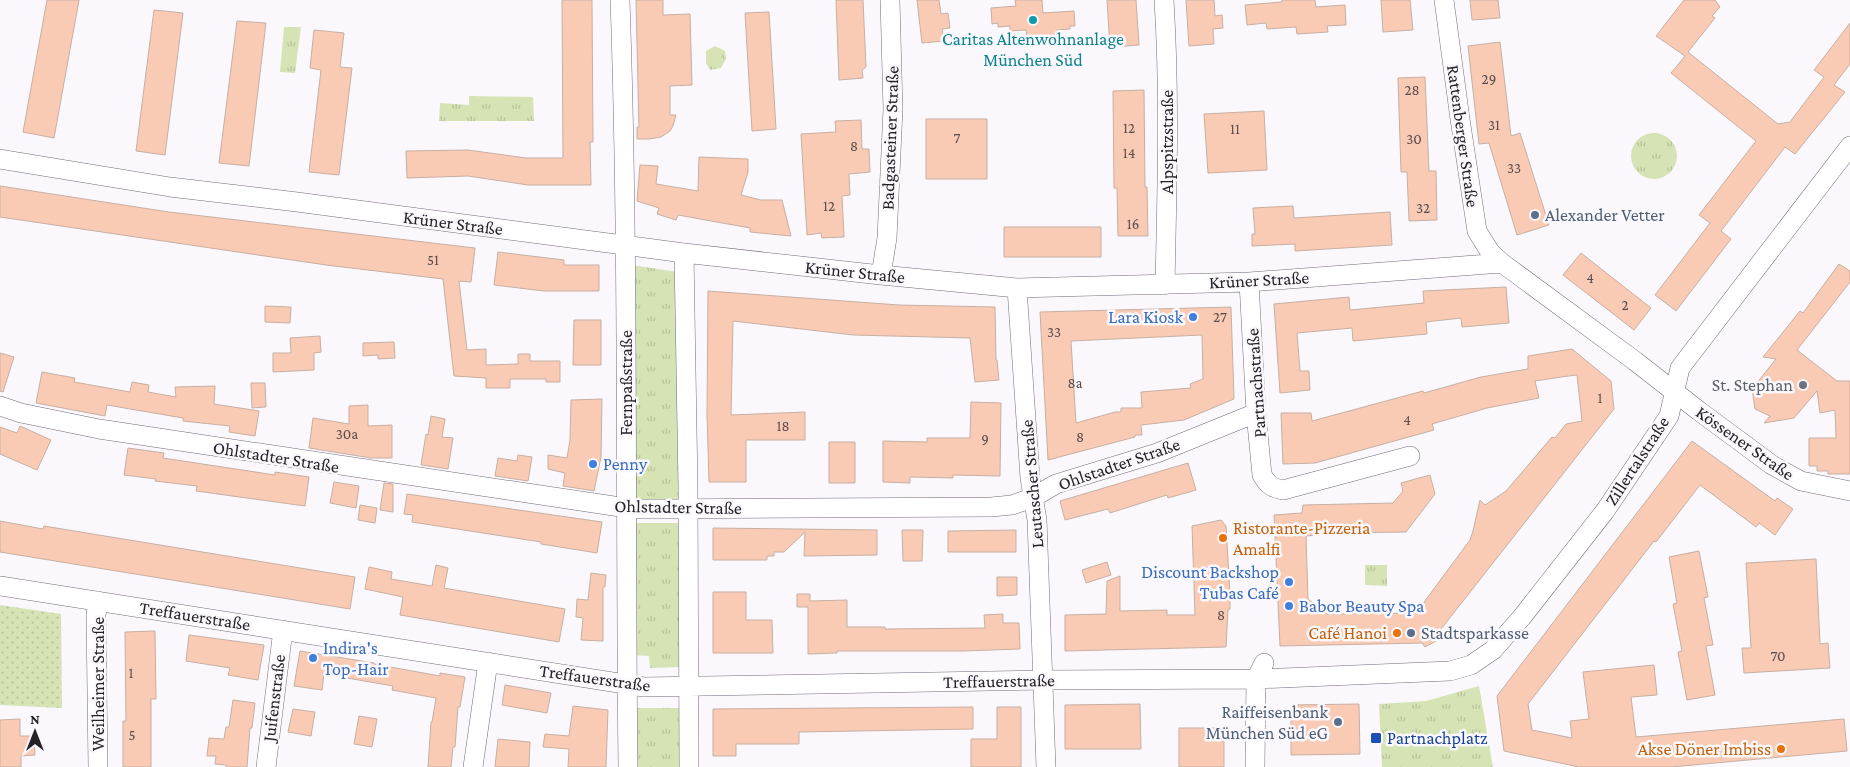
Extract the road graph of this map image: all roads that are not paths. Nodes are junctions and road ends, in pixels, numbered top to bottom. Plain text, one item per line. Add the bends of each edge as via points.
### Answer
1 (620, 0) edge
2 (890, 0) edge
3 (1164, 0) edge
4 (1444, 0) edge
5 (1850, 146) edge
6 (0, 159) edge
7 (626, 245) junction
8 (684, 253) junction
9 (1502, 264) junction
10 (881, 275) junction
11 (1249, 282) junction
12 (1165, 284) junction
13 (1017, 288) junction
14 (1674, 392) junction
15 (0, 406) edge
16 (1256, 413) junction
17 (1410, 456) dead end
18 (1850, 491) edge
19 (1032, 498) junction
20 (627, 508) junction
21 (688, 509) junction
22 (0, 586) edge
23 (98, 601) junction
24 (283, 630) junction
25 (488, 662) junction
26 (1260, 671) junction
27 (1044, 680) junction
28 (626, 686) junction
29 (689, 687) junction
30 (98, 767) edge
31 (266, 767) edge
32 (473, 767) edge
33 (628, 767) edge
34 (689, 767) edge
35 (1046, 767) edge
36 (1254, 767) edge

1 - 7 street, Fernpaßstraße
2 - 10 street, Badgasteiner Straße via 893,108 887,238
3 - 12 street, Alpspitzstraße via 1167,51
4 - 9 street, Rattenberger Straße via 1477,231
5 - 14 street, Zillertalstraße via 1680,368
6 - 7 street, Krüner Straße via 170,187
7 - 8 street, Krüner Straße
7 - 20 street, Fernpaßstraße
8 - 10 street, Krüner Straße
8 - 21 street
9 - 11 street, Krüner Straße
9 - 14 street
10 - 13 street, Krüner Straße
11 - 12 street, Krüner Straße
11 - 16 street, Partnachstraße
12 - 13 street, Krüner Straße
13 - 19 street, Leutascher Straße
14 - 18 street, Kössener Straße via 1772,465 1801,481
14 - 26 street, Zillertalstraße via 1669,416 1604,511 1522,617 1493,650 1471,665 1450,671 1408,674
15 - 20 street, Ohlstadter Straße via 100,429
16 - 17 street, Partnachstraße via 1262,475 1273,488 1283,490
16 - 19 street, Ohlstadter Straße via 1157,453 1056,484
19 - 21 street, Ohlstadter Straße via 1012,505 991,507
19 - 27 street, Leutascher Straße via 1037,520
20 - 21 street, Ohlstadter Straße
20 - 28 street, Fernpaßstraße
21 - 29 street
22 - 23 street, Treffauerstraße
23 - 24 street, Treffauerstraße
23 - 30 street, Weilheimer Straße
24 - 25 street, Treffauerstraße
24 - 31 street, Juifenstraße
25 - 28 street, Treffauerstraße
25 - 32 street
26 - 27 street, Treffauerstraße
26 - 36 street
27 - 29 street, Treffauerstraße
27 - 35 street, Leutascher Straße
28 - 29 street, Treffauerstraße
28 - 33 street, Fernpaßstraße
29 - 34 street

